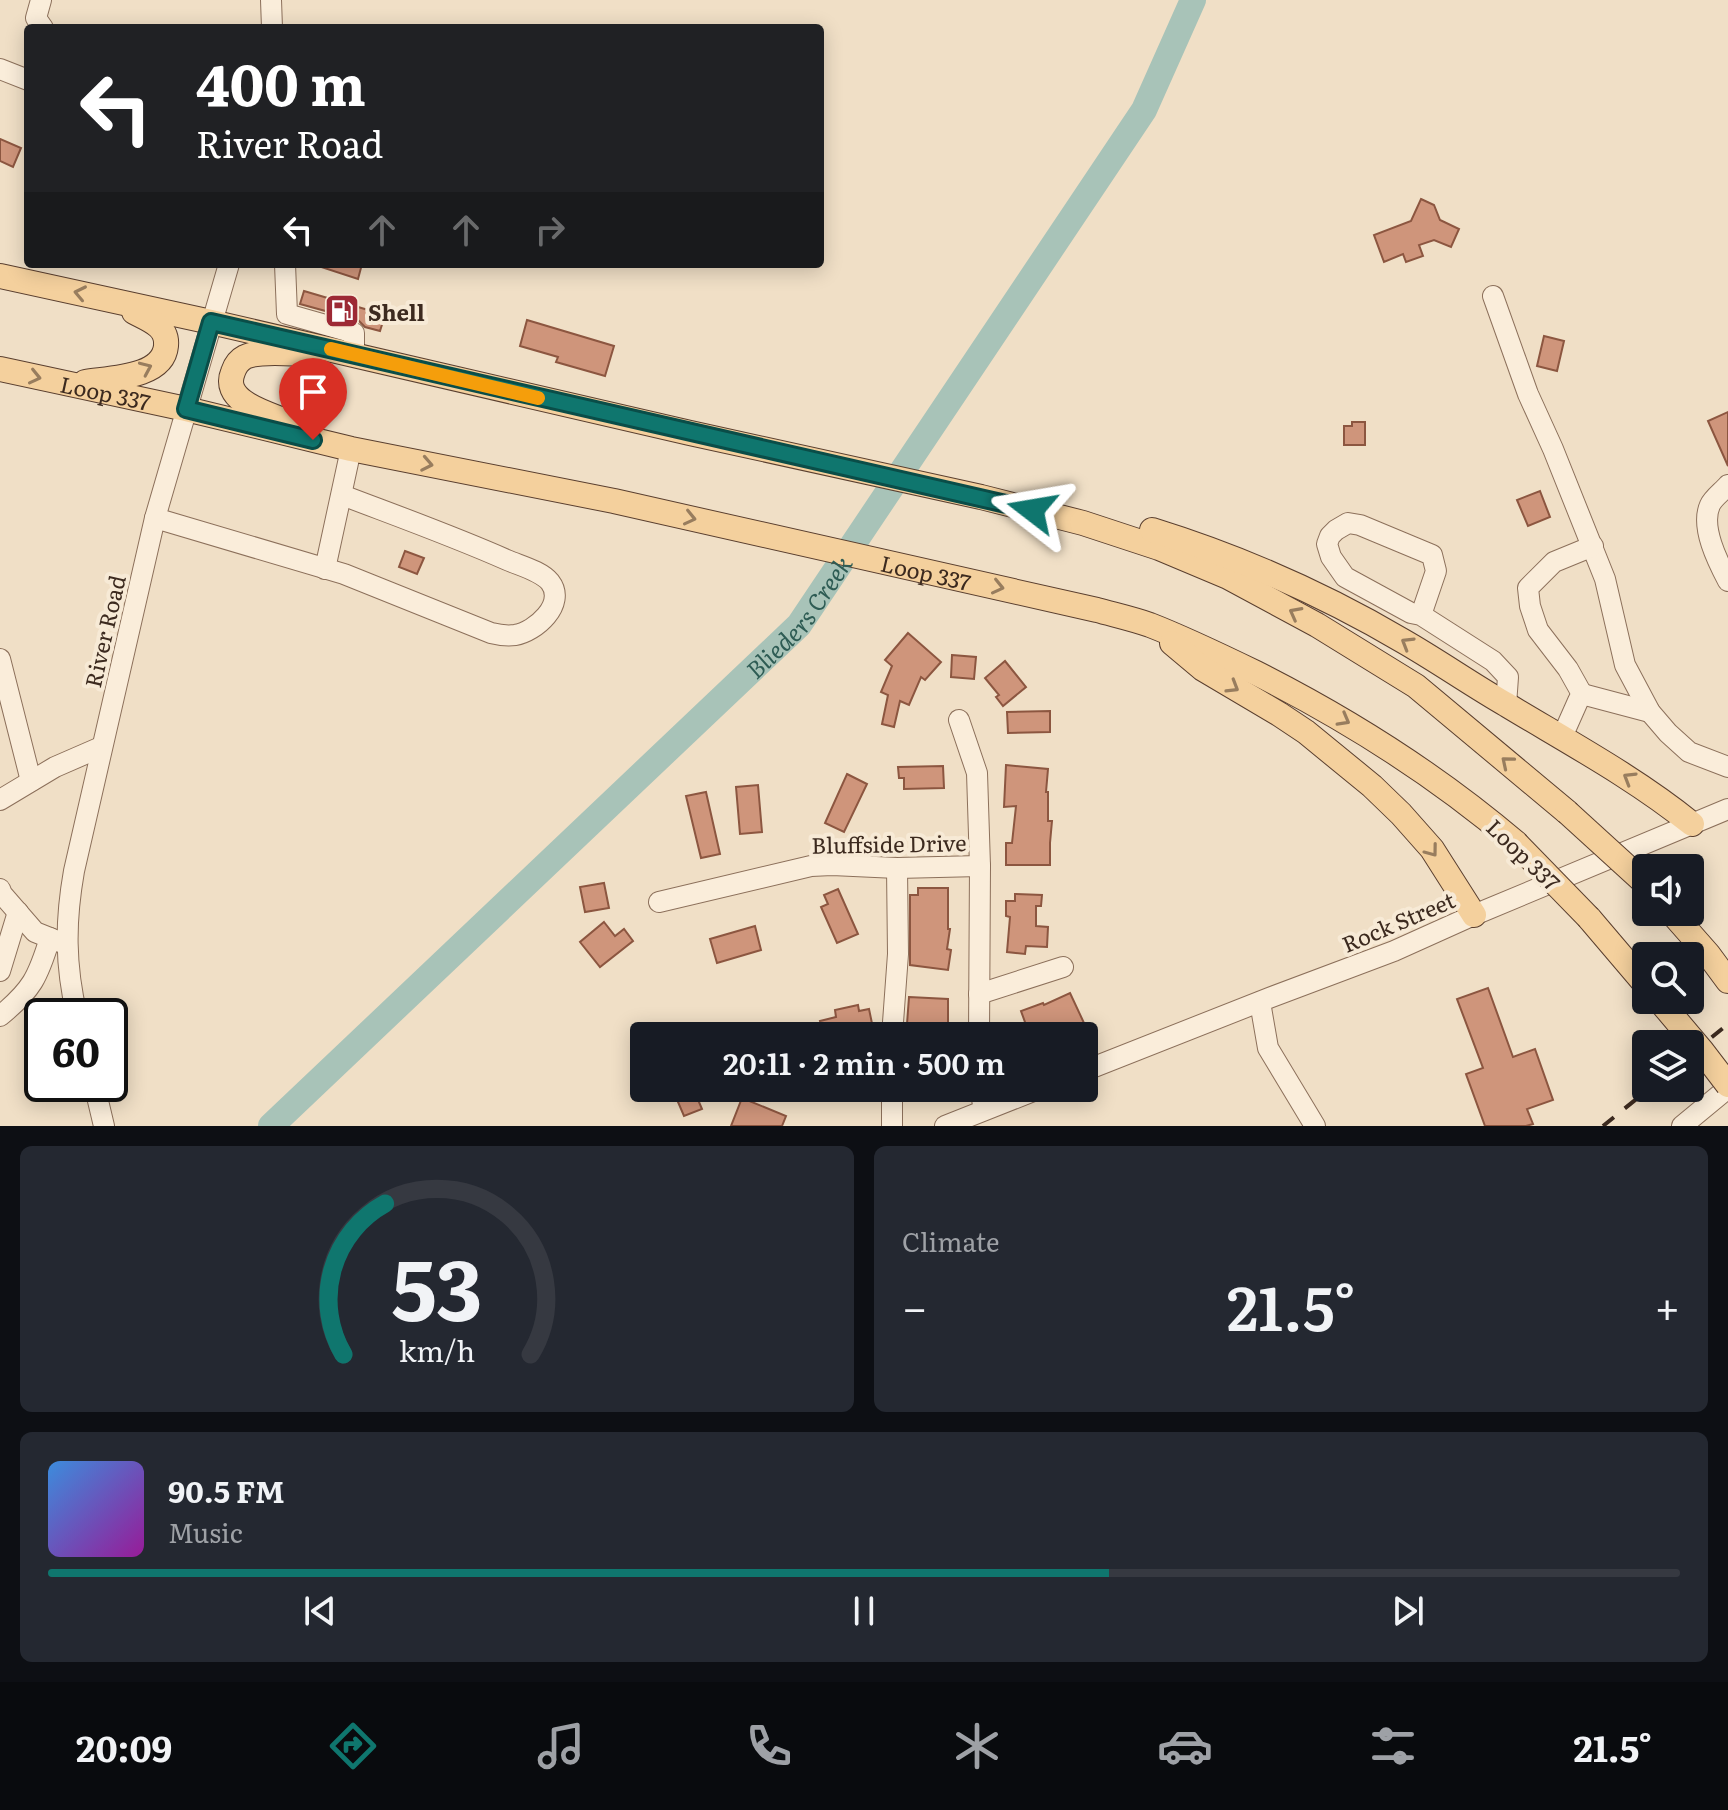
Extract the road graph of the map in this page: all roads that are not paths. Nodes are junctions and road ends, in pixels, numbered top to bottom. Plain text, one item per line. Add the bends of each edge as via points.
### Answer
1 (41, 0) edge
2 (271, 0) edge
3 (40, 24) edge
4 (272, 24) edge
5 (0, 69) edge
6 (24, 78) edge
7 (228, 268) edge
8 (285, 268) edge
9 (0, 276) edge
10 (1493, 296) dead end
11 (113, 300) junction
12 (211, 322) junction
13 (302, 331) junction
14 (354, 355) junction
15 (0, 369) edge
16 (71, 385) junction
17 (186, 409) junction
18 (351, 449) junction
19 (1728, 485) edge
20 (342, 495) junction
21 (981, 497) junction
22 (155, 518) junction
23 (1593, 546) junction
24 (325, 569) junction
25 (1728, 581) edge
26 (1421, 615) junction
27 (1148, 624) junction
28 (2, 673) edge
29 (1582, 694) junction
30 (1506, 705) junction
31 (1650, 712) junction
32 (959, 720) dead end
33 (1562, 737) junction
34 (101, 747) junction
35 (1728, 767) edge
36 (31, 781) junction
37 (0, 800) edge
38 (1728, 809) edge
39 (1692, 824) junction
40 (980, 866) junction
41 (897, 868) junction
42 (1632, 871) edge
43 (0, 889) edge
44 (659, 902) dead end
45 (18, 912) junction
46 (1474, 915) junction
47 (1683, 926) edge
48 (59, 941) junction
49 (1063, 967) dead end
50 (1632, 969) edge
51 (0, 971) edge
52 (1728, 981) edge
53 (979, 994) junction
54 (73, 998) edge
55 (1260, 1002) junction
56 (1671, 1014) edge
57 (0, 1016) edge
58 (893, 1022) edge
59 (979, 1022) edge
60 (1098, 1066) edge
61 (1728, 1086) edge
62 (98, 1102) edge
63 (892, 1102) edge
64 (983, 1102) edge
65 (1005, 1102) edge
66 (984, 1110) junction
67 (104, 1126) edge
68 (892, 1126) edge
69 (945, 1126) edge
70 (1315, 1126) edge
71 (1682, 1126) edge

1 - 3 street via 36,18
2 - 4 street
5 - 6 street
7 - 12 street, River Road
8 - 13 street via 287,314
11 -> 9 main road
10 - 23 street
11 - 12 main road
16 -> 11 main road via 150,370 163,356 164,333 157,324
12 - 13 main road
12 - 17 street, River Road
13 - 14 main road
14 - 18 main road via 258,354 243,358 231,377 246,404
14 - 21 main road
15 -> 16 main road, Loop 337
16 - 17 main road, Loop 337
17 - 18 main road, Loop 337
17 - 22 street, River Road
18 - 20 street
18 -> 27 main road, Loop 337 via 614,501
19 - 25 street via 1710,505 1707,525
20 - 24 street
20 - 24 street via 539,573 554,588 554,599 529,631 502,635
30 -> 21 main road via 1344,609 1184,540 1109,516
42 -> 21 main road, bridge via 1416,686 1317,625 1159,548
22 - 24 street
22 - 34 street, River Road
23 - 29 street via 1554,562 1528,588 1538,630
23 - 31 street via 1625,665
26 - 26 street via 1436,571 1432,555 1360,525 1348,523 1330,536 1331,557 1345,577
26 - 30 street via 1493,661 1508,677
27 -> 46 main road via 1203,669 1306,732 1372,786 1432,849
27 -> 50 main road, Loop 337, bridge via 1316,704 1437,779 1516,843
28 - 36 street
29 - 31 street
29 - 33 street
30 - 33 main road
31 - 35 street via 1689,752
32 - 40 street via 977,773
39 -> 33 main road via 1635,781
34 - 36 street
34 - 48 street, River Road
36 - 37 street
38 - 39 street, Rock Street
39 - 46 street, Rock Street
40 - 41 street, Bluffside Drive
40 - 53 street
41 - 44 street, Bluffside Drive via 811,866
41 - 58 street
43 - 45 street
45 - 48 street via 35,932
45 - 51 street
46 - 55 street, Rock Street
47 - 52 main road
48 - 54 street, River Road
48 - 57 street via 20,1000
49 - 53 street
53 - 59 street
55 - 60 street, Rock Street
55 - 70 street via 1268,1048
56 - 61 main road, bridge
61 - 71 street
62 - 67 street
63 - 68 street
64 - 66 street
65 - 66 street
66 - 69 street

